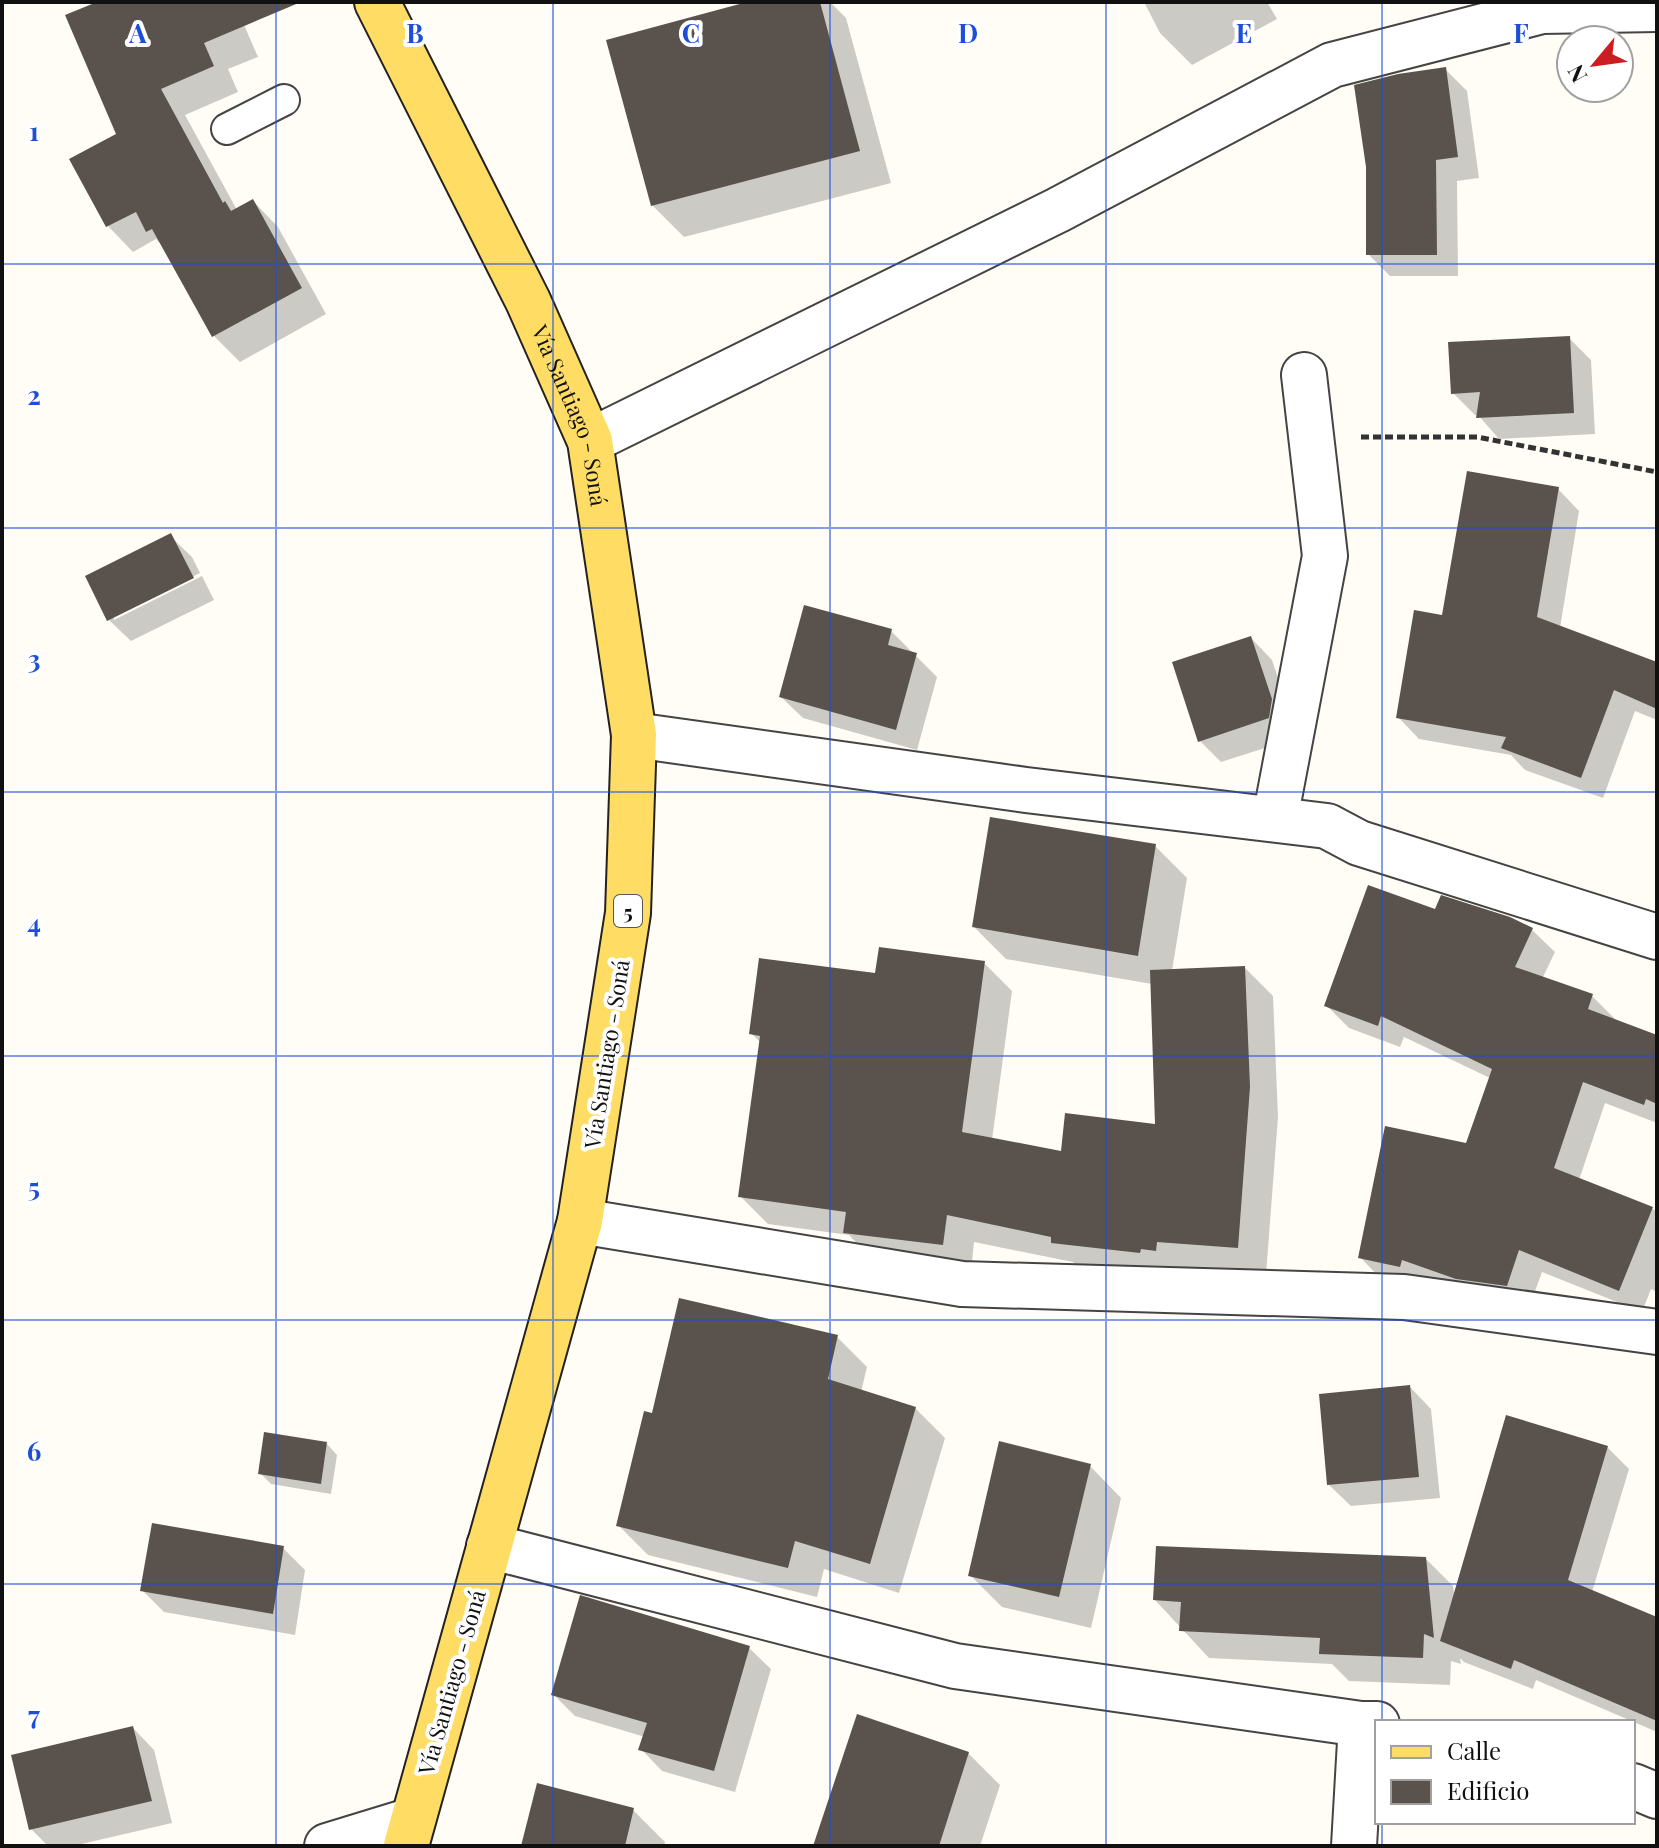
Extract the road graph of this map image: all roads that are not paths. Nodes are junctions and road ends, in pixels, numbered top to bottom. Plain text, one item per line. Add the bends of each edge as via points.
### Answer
1 (377, 2) edge
2 (1657, 9) edge
3 (284, 100) dead end
4 (227, 129) dead end
5 (1304, 375) dead end
6 (590, 441) junction
7 (634, 735) junction
8 (1275, 819) junction
9 (1657, 937) edge
10 (580, 1221) junction
11 (1657, 1332) edge
12 (489, 1546) junction
13 (1369, 1724) edge
14 (1635, 1787) edge
15 (1657, 1796) edge
16 (409, 1833) edge
17 (327, 1846) edge
18 (1354, 1846) edge

1 - 6 main road, Vía Santiago - Soná / 5 via 528,301
2 - 6 street via 1542,11 1332,65 1058,210
3 - 4 lane
5 - 8 street via 1325,556
6 - 7 main road, Vía Santiago - Soná / 5
7 - 8 street
7 - 10 main road, Vía Santiago - Soná / 5 via 628,913
8 - 9 street via 1327,826 1359,843
10 - 11 street via 962,1284 1404,1297
10 - 12 main road, Vía Santiago - Soná / 5
12 - 13 street via 955,1666
12 - 16 main road, Vía Santiago - Soná / 5
13 - 18 street
14 - 15 street
16 - 17 street

